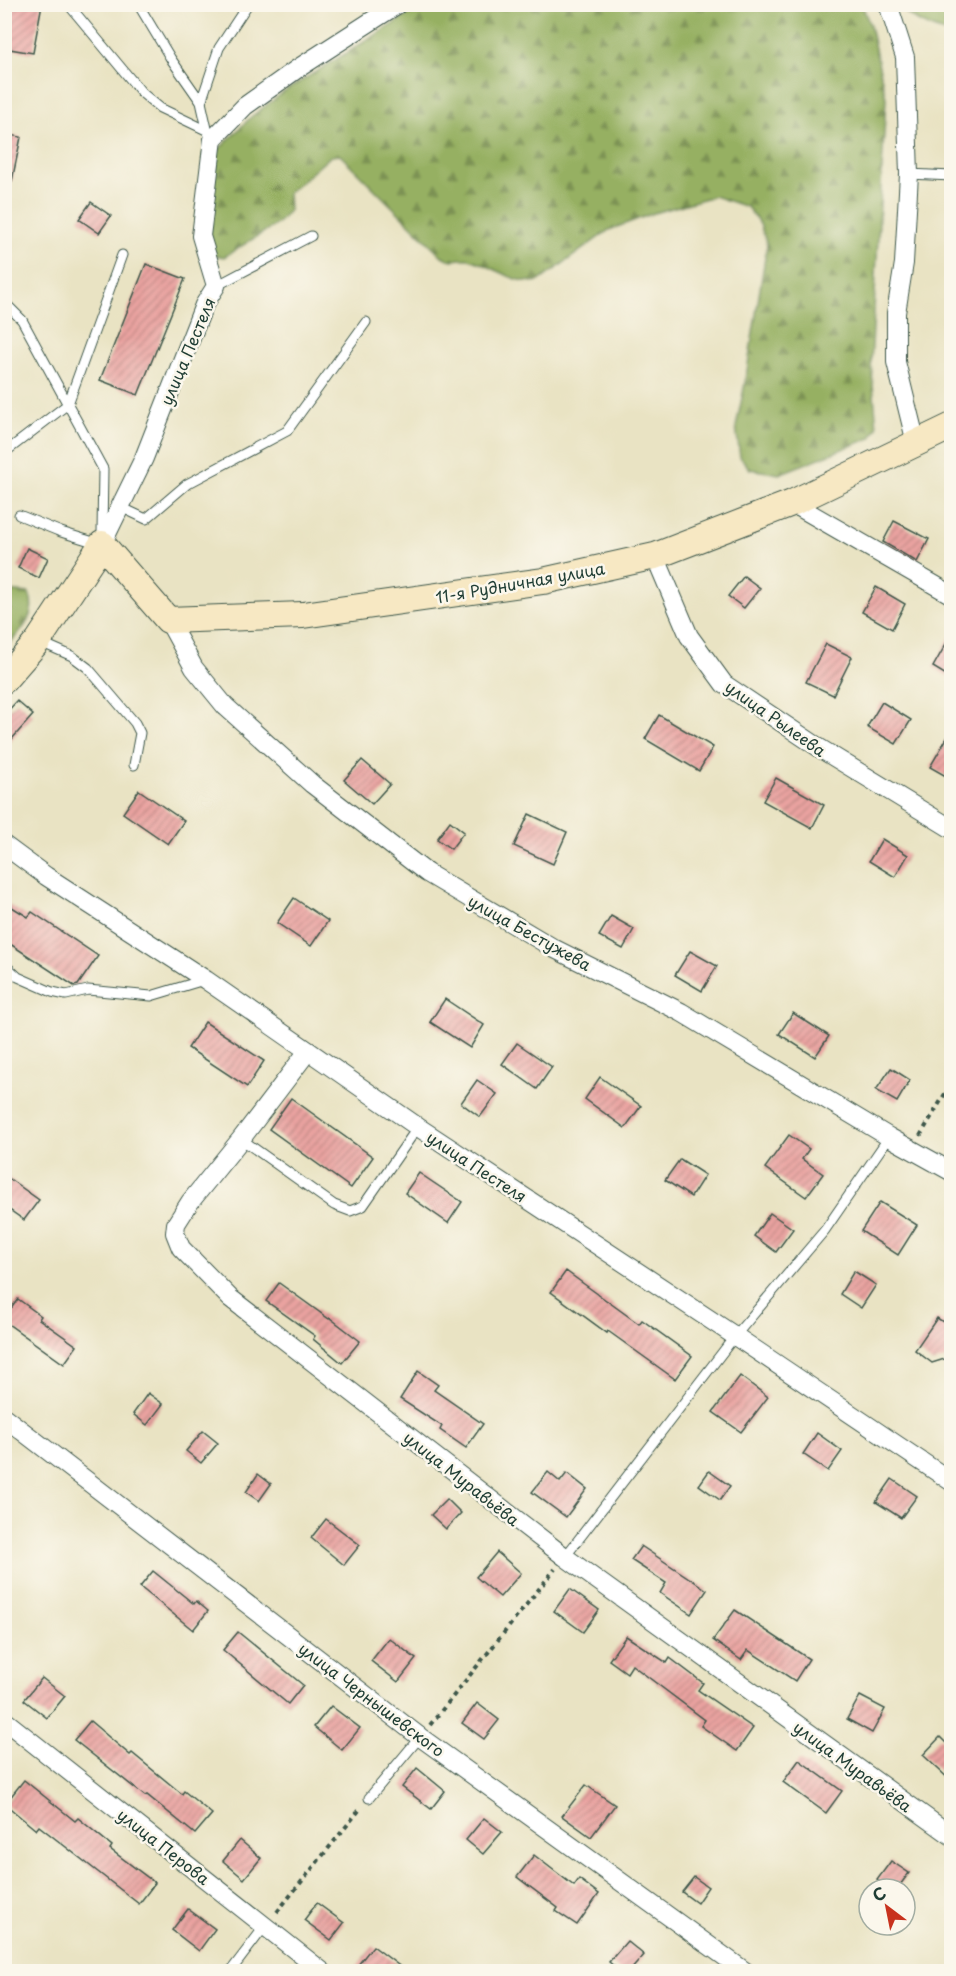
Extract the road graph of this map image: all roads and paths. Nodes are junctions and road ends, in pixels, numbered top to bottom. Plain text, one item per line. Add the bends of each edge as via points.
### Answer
1 (68, 4) edge
2 (138, 4) edge
3 (248, 4) edge
4 (398, 4) edge
5 (888, 4) edge
6 (201, 102) junction
7 (209, 135) junction
8 (909, 174) junction
9 (951, 176) edge
10 (311, 236) dead end
11 (122, 255) dead end
12 (216, 286) junction
13 (4, 302) edge
14 (366, 322) dead end
15 (68, 404) junction
16 (951, 426) edge
17 (916, 443) junction
18 (4, 453) edge
19 (792, 502) junction
20 (119, 508) junction
21 (19, 515) dead end
22 (102, 544) junction
23 (655, 556) junction
24 (951, 595) edge
25 (168, 620) junction
26 (38, 641) junction
27 (4, 681) edge
28 (134, 765) dead end
29 (951, 829) edge
30 (4, 845) edge
31 (4, 964) edge
32 (206, 980) junction
33 (308, 1051) junction
34 (951, 1082) edge
35 (418, 1127) junction
36 (889, 1137) junction
37 (241, 1139) junction
38 (913, 1149) junction
39 (951, 1172) edge
40 (735, 1336) junction
41 (4, 1417) edge
42 (951, 1482) edge
43 (565, 1557) junction
44 (4, 1720) edge
45 (420, 1737) junction
46 (369, 1798) joint
47 (951, 1836) edge
48 (265, 1926) junction
49 (230, 1971) edge
50 (323, 1971) edge
51 (746, 1971) edge

1 - 7 lane via 141,93
2 - 6 lane
3 - 6 lane via 219,48
4 - 7 street via 297,69
5 - 8 street via 905,57
6 - 7 lane
7 - 12 street, улица Пестеля via 201,236
8 - 9 lane
8 - 17 street via 904,263 896,313 896,362
10 - 12 lane
11 - 15 lane
12 - 20 street, улица Пестеля via 204,305 144,458
13 - 15 lane via 22,320
14 - 20 lane via 287,430 187,484 146,519
15 - 18 lane
15 - 22 lane via 103,470
16 - 17 main road, 11-я Рудничная улица
17 - 19 main road, 11-я Рудничная улица
19 - 23 main road, 11-я Рудничная улица
19 - 24 street
20 - 22 street, улица Пестеля
21 - 22 lane
22 - 25 main road
22 - 26 main road, улица Пестеля
23 - 25 main road, 11-я Рудничная улица via 543,581 303,615
23 - 29 street, улица Рылеева via 689,636 724,684
25 - 36 street, улица Бестужева via 194,668 225,706 312,784 427,873 555,949 681,1012
26 - 27 main road, улица Пестеля
26 - 28 lane via 88,668 135,723 140,733
30 - 32 street, улица Пестеля
31 - 32 lane via 18,977 66,995 88,990 151,996
32 - 33 street, улица Пестеля
33 - 35 street, улица Пестеля
33 - 37 street, улица Муравьёва
34 - 38 path
35 - 37 lane via 363,1206 350,1211 334,1205
35 - 40 street, улица Пестеля
36 - 38 street, улица Бестужева
36 - 40 lane via 825,1230
37 - 43 street, улица Муравьёва via 176,1224 181,1248 230,1299
38 - 39 street, улица Бестужева
40 - 42 street, улица Пестеля
40 - 43 lane
41 - 45 street, улица Чернышевского
43 - 45 path
43 - 47 street, улица Муравьёва
44 - 48 street, улица Перова
45 - 46 lane
45 - 51 street, улица Чернышевского
46 - 48 path
48 - 49 lane
48 - 50 street, улица Перова

